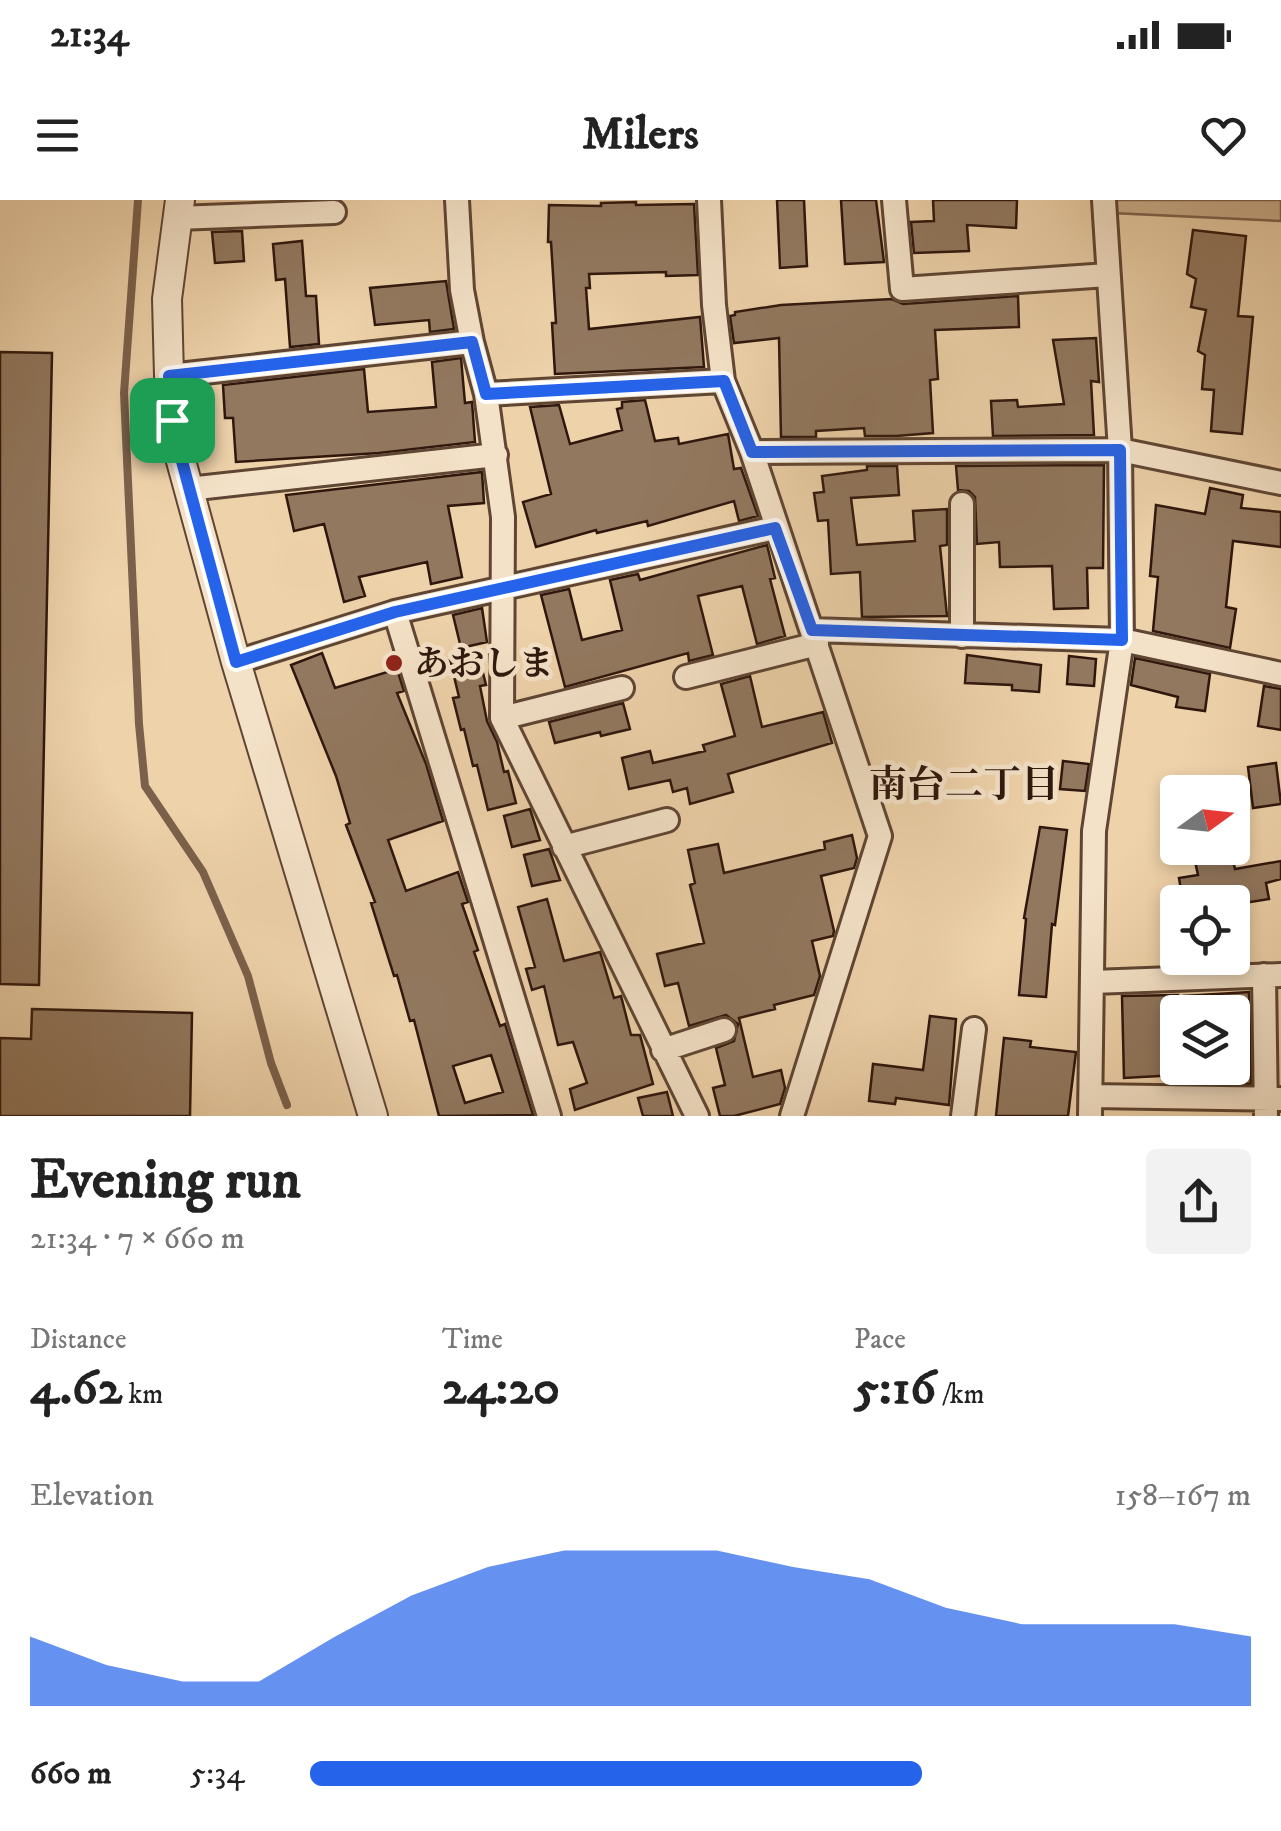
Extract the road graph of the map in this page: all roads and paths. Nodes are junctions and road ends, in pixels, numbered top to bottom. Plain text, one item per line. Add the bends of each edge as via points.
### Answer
1 (457, 200) edge
2 (709, 200) edge
3 (894, 200) edge
4 (1104, 200) edge
5 (178, 209) edge
6 (334, 212) dead end
7 (1108, 276) junction
8 (472, 342) junction
9 (169, 376) junction
10 (724, 381) junction
11 (486, 394) junction
12 (1120, 450) junction
13 (752, 452) junction
14 (496, 455) junction
15 (1281, 483) edge
16 (188, 489) junction
17 (962, 504) dead end
18 (775, 528) junction
19 (503, 587) junction
20 (395, 612) junction
21 (962, 636) junction
22 (815, 637) junction
23 (1122, 640) junction
24 (236, 662) junction
25 (1281, 674) edge
26 (686, 678) dead end
27 (622, 688) dead end
28 (502, 718) junction
29 (666, 820) dead end
30 (564, 847) junction
31 (1273, 975) edge
32 (1094, 982) junction
33 (974, 1029) dead end
34 (724, 1030) dead end
35 (663, 1050) junction
36 (1271, 1105) edge
37 (1090, 1106) edge
38 (372, 1116) edge
39 (549, 1116) edge
40 (697, 1116) edge
41 (792, 1116) edge
42 (962, 1116) edge

1 - 8 street
2 - 10 street
3 - 7 street via 902,289
4 - 7 street
5 - 6 street
5 - 9 street via 167,299
7 - 12 street
8 - 9 street
8 - 11 street
9 - 16 street
10 - 11 street
10 - 13 street
11 - 14 street
12 - 13 street
12 - 15 street
12 - 23 street
13 - 18 street
14 - 16 street
14 - 19 street
16 - 24 street
17 - 21 street
18 - 19 street
18 - 22 street
19 - 20 street
19 - 28 street
20 - 24 street
20 - 39 street
21 - 22 street
21 - 23 street
22 - 26 street
22 - 41 street via 880,836
23 - 25 street
23 - 32 street via 1094,831
24 - 38 street
27 - 28 street
28 - 30 street
29 - 30 street
30 - 35 street
31 - 32 street
31 - 36 street
32 - 37 street
33 - 42 street
34 - 35 street
35 - 40 street
36 - 37 street

